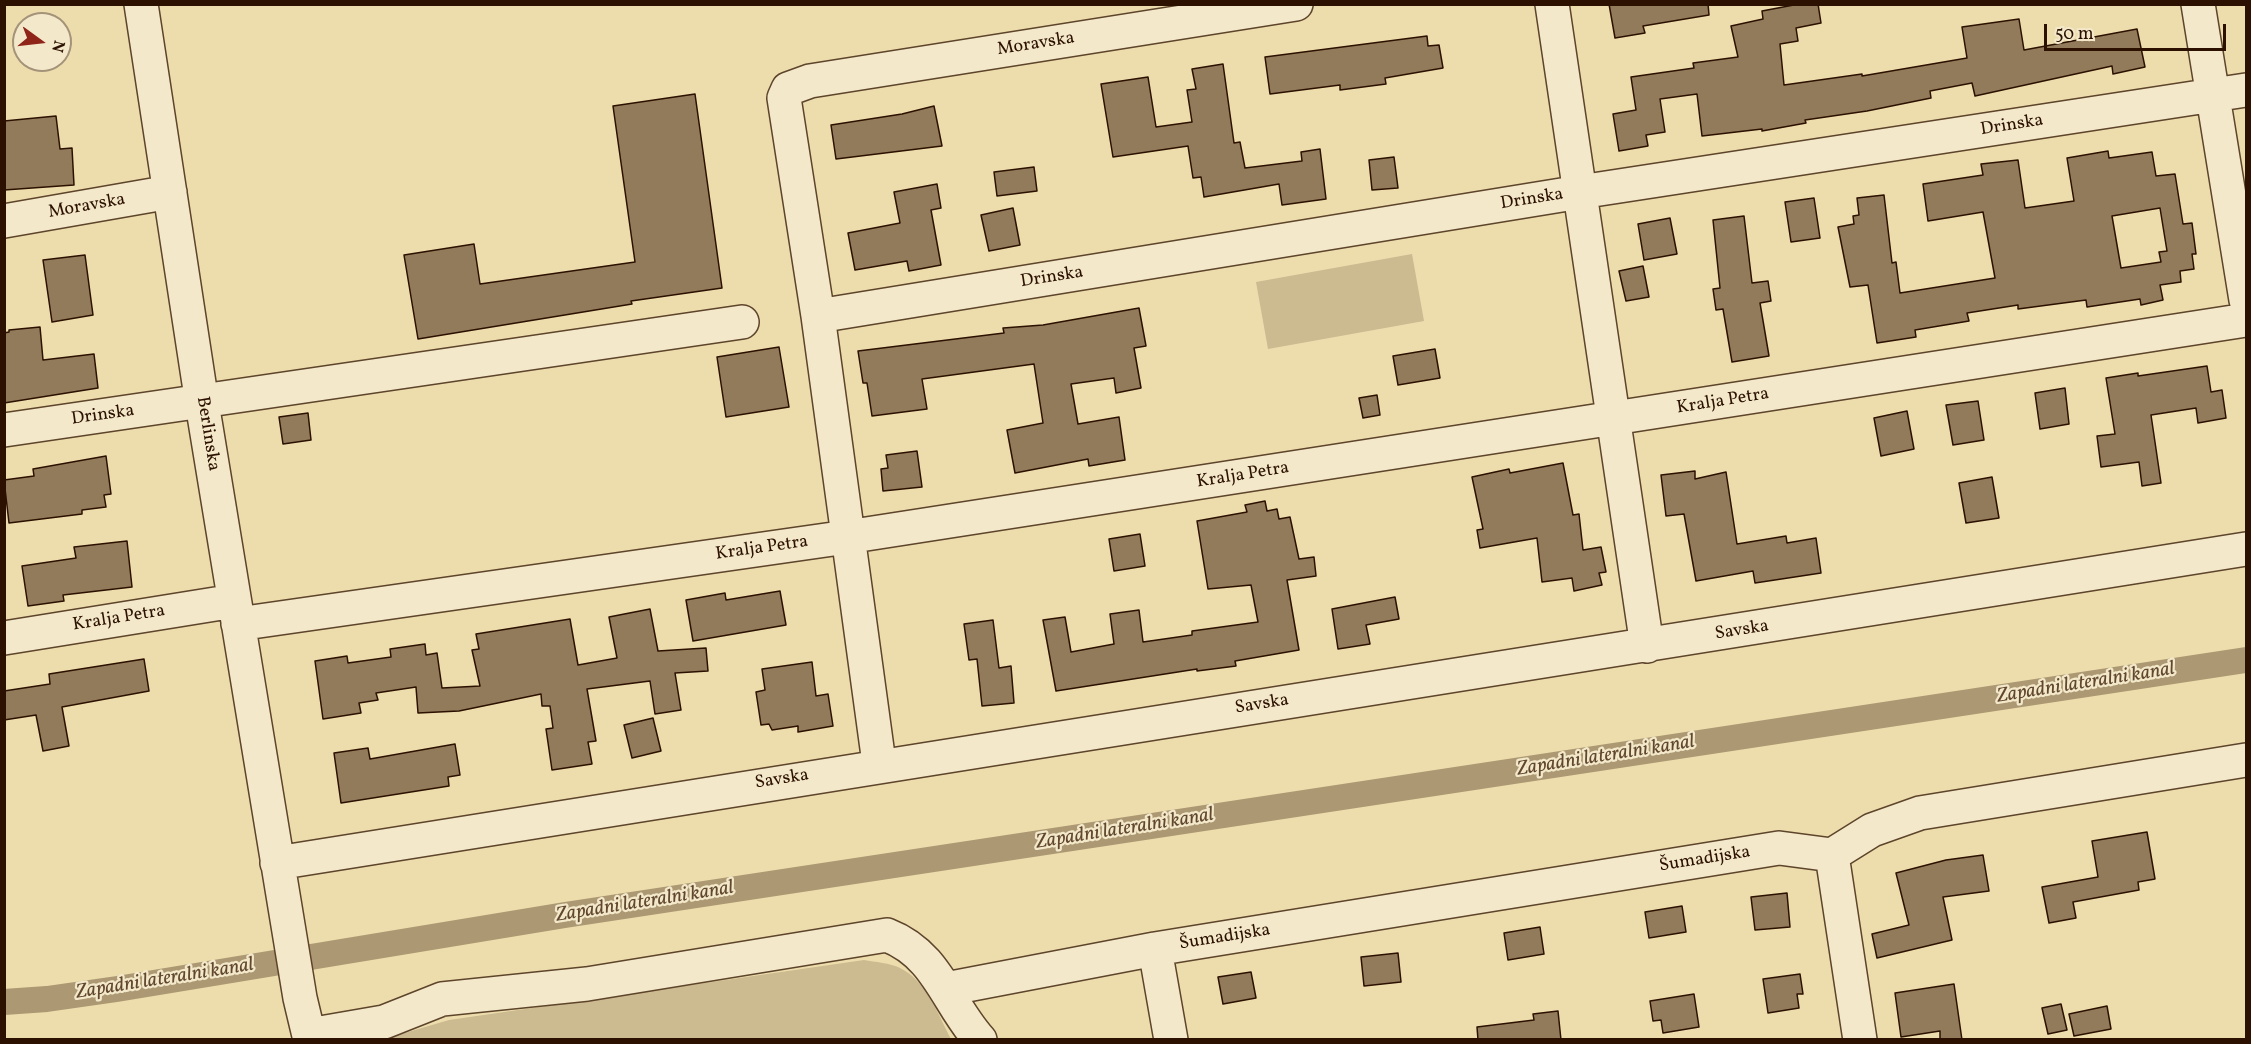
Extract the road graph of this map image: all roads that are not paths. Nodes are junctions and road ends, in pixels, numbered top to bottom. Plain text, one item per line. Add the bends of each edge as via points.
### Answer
1 (141, 4) edge
2 (1296, 4) edge
3 (1552, 4) edge
4 (2198, 4) edge
5 (2247, 90) edge
6 (2213, 95) junction
7 (170, 192) junction
8 (1580, 192) junction
9 (4, 221) edge
10 (2247, 300) edge
11 (818, 316) junction
12 (2247, 320) edge
13 (742, 322) dead end
14 (202, 403) junction
15 (1613, 420) junction
16 (4, 430) edge
17 (847, 537) junction
18 (2247, 549) edge
19 (236, 612) junction
20 (4, 638) edge
21 (1647, 646) junction
22 (2247, 760) edge
23 (879, 764) junction
24 (1832, 855) junction
25 (277, 863) junction
26 (1155, 949) junction
27 (946, 988) junction
28 (310, 1037) edge
29 (980, 1040) edge
30 (1171, 1040) edge
31 (1860, 1040) edge

1 - 7 street, Berlinska
2 - 11 street, Moravska via 810,81 788,89 784,98
3 - 8 street
4 - 6 street
5 - 6 street, Drinska
6 - 8 street, Drinska
6 - 10 street
7 - 9 street, Moravska
7 - 14 street, Berlinska
8 - 11 street, Drinska
8 - 15 street
11 - 17 street
12 - 15 street, Kralja Petra
13 - 14 street, Drinska
14 - 16 street, Drinska
14 - 19 street, Berlinska
15 - 17 street, Kralja Petra
15 - 21 street
17 - 19 street, Kralja Petra
17 - 23 street
18 - 21 street, Savska
19 - 20 street, Kralja Petra
19 - 25 street, Berlinska
21 - 23 street, Savska
22 - 24 street via 1920,813 1872,830
23 - 25 street, Savska
24 - 26 street, Šumadijska via 1779,848
24 - 31 street
25 - 28 street, Berlinska
26 - 27 street, Šumadijska
26 - 30 street, Šumadijska
27 - 28 street via 921,954 903,941 887,934 869,935 587,984 442,999 384,1022
27 - 29 street

